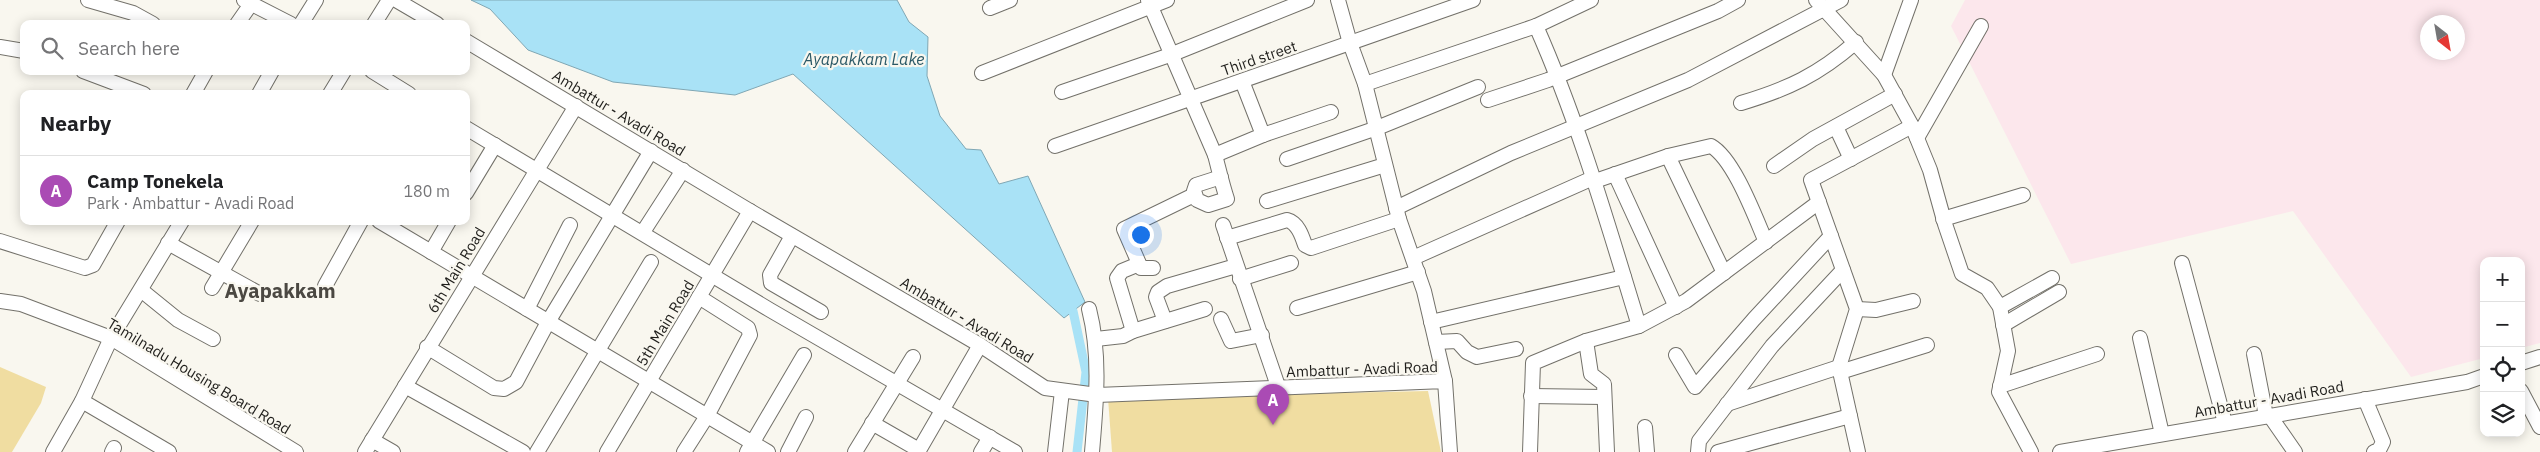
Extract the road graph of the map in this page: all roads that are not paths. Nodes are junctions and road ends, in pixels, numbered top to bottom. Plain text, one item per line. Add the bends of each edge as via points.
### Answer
1 (88, 0) edge
2 (316, 0) edge
3 (389, 0) edge
4 (396, 0) edge
5 (1010, 0) edge
6 (1167, 0) edge
7 (1307, 0) edge
8 (1338, 0) edge
9 (1473, 0) edge
10 (1591, 0) edge
11 (1738, 0) edge
12 (1841, 0) edge
13 (1911, 0) edge
14 (248, 2) edge
15 (1149, 4) edge
16 (1821, 4) edge
17 (990, 8) dead end
18 (146, 20) edge
19 (239, 20) edge
20 (283, 20) edge
21 (304, 20) edge
22 (376, 20) edge
23 (429, 20) edge
24 (1536, 26) junction
25 (1981, 26) dead end
26 (1856, 42) junction
27 (470, 43) edge
28 (1350, 43) junction
29 (0, 47) edge
30 (20, 50) edge
31 (1170, 55) junction
32 (982, 72) dead end
33 (94, 75) edge
34 (204, 75) edge
35 (270, 75) edge
36 (342, 75) edge
37 (378, 75) edge
38 (1884, 75) junction
39 (1558, 76) junction
40 (1242, 81) junction
41 (1365, 84) junction
42 (1478, 87) dead end
43 (133, 90) edge
44 (195, 90) edge
45 (261, 90) edge
46 (332, 90) edge
47 (403, 90) edge
48 (1062, 92) dead end
49 (1895, 94) junction
50 (1191, 99) junction
51 (1488, 100) dead end
52 (1740, 103) dead end
53 (576, 106) junction
54 (1332, 112) dead end
55 (1576, 127) junction
56 (1836, 127) junction
57 (1378, 128) junction
58 (470, 130) edge
59 (1915, 132) junction
60 (1263, 135) junction
61 (495, 145) junction
62 (1055, 146) dead end
63 (651, 151) junction
64 (1215, 155) junction
65 (1668, 156) junction
66 (1287, 159) dead end
67 (1851, 159) junction
68 (1385, 165) junction
69 (1774, 166) dead end
70 (536, 170) junction
71 (683, 170) junction
72 (1615, 174) junction
73 (1221, 177) junction
74 (1594, 180) junction
75 (470, 186) edge
76 (1194, 195) junction
77 (2023, 195) dead end
78 (1267, 201) dead end
79 (1819, 202) junction
80 (750, 212) junction
81 (1397, 214) junction
82 (612, 215) junction
83 (1943, 219) junction
84 (116, 225) edge
85 (179, 225) edge
86 (250, 225) edge
87 (359, 225) edge
88 (386, 225) edge
89 (447, 225) edge
90 (570, 225) dead end
91 (643, 232) junction
92 (792, 236) junction
93 (1831, 236) junction
94 (0, 241) edge
95 (1766, 242) junction
96 (168, 243) junction
97 (430, 252) junction
98 (1413, 258) junction
99 (650, 262) dead end
100 (1291, 263) dead end
101 (2182, 263) dead end
102 (1139, 264) junction
103 (1153, 268) dead end
104 (1843, 270) junction
105 (1238, 272) junction
106 (1418, 272) junction
107 (221, 273) junction
108 (1724, 273) junction
109 (712, 275) junction
110 (470, 276) junction
111 (1624, 277) junction
112 (2052, 278) dead end
113 (325, 286) dead end
114 (212, 288) dead end
115 (141, 290) junction
116 (2059, 292) dead end
117 (260, 294) dead end
118 (699, 298) junction
119 (0, 301) edge
120 (1913, 302) dead end
121 (1676, 307) junction
122 (2000, 307) junction
123 (1297, 308) dead end
124 (527, 309) junction
125 (1089, 309) dead end
126 (1205, 309) dead end
127 (1857, 309) junction
128 (821, 312) dead end
129 (1221, 319) dead end
130 (1165, 321) junction
131 (548, 322) junction
132 (1431, 322) junction
133 (2003, 325) junction
134 (1639, 326) junction
135 (1133, 330) junction
136 (1262, 335) junction
137 (111, 338) junction
138 (2140, 338) dead end
139 (213, 339) dead end
140 (1096, 339) junction
141 (1586, 341) junction
142 (1436, 342) junction
143 (980, 345) junction
144 (1927, 345) dead end
145 (427, 347) junction
146 (1516, 349) dead end
147 (598, 352) junction
148 (2097, 354) dead end
149 (2254, 354) dead end
150 (804, 355) dead end
151 (1676, 355) dead end
152 (2540, 356) edge
153 (913, 357) dead end
154 (2525, 362) edge
155 (1840, 370) junction
156 (2480, 377) edge
157 (649, 382) junction
158 (1445, 382) junction
159 (897, 383) junction
160 (405, 386) junction
161 (2000, 386) junction
162 (1279, 389) junction
163 (1068, 392) junction
164 (2522, 392) edge
165 (1095, 395) junction
166 (1531, 396) junction
167 (1604, 397) junction
168 (2365, 399) junction
169 (82, 401) junction
170 (1727, 404) junction
171 (942, 410) junction
172 (707, 416) junction
173 (1850, 416) junction
174 (2268, 416) junction
175 (806, 417) dead end
176 (872, 423) junction
177 (2225, 423) junction
178 (1645, 427) dead end
179 (2540, 427) edge
180 (2162, 434) junction
181 (990, 438) junction
182 (369, 446) edge
183 (749, 447) edge
184 (918, 451) edge
185 (53, 452) edge
186 (169, 452) edge
187 (296, 452) edge
188 (393, 452) edge
189 (523, 452) edge
190 (537, 452) edge
191 (607, 452) edge
192 (684, 452) edge
193 (768, 452) edge
194 (788, 452) edge
195 (855, 452) edge
196 (982, 452) edge
197 (1015, 452) edge
198 (1055, 452) edge
199 (1092, 452) edge
200 (1450, 452) edge
201 (1530, 452) edge
202 (1607, 452) edge
203 (1647, 452) edge
204 (1698, 452) edge
205 (1718, 452) edge
206 (1858, 452) edge
207 (2031, 452) edge
208 (2060, 452) edge
209 (2295, 452) edge
210 (2374, 452) edge

1 - 18 street
2 - 21 street
3 - 22 street
4 - 23 street
5 - 17 street
6 - 15 street
7 - 31 street
8 - 28 street
9 - 28 street, Third street
10 - 24 street
11 - 39 street
12 - 16 street
13 - 38 street
14 - 19 street
14 - 20 street
15 - 31 street
15 - 32 street
16 - 26 street
16 - 55 street via 1688,80
24 - 39 street
24 - 41 street
25 - 59 street
26 - 38 street
26 - 52 street via 1802,81
27 - 53 street, Ambattur - Avadi Road
28 - 40 street, Third street
28 - 41 street
29 - 30 street
31 - 48 street
31 - 50 street
33 - 43 street
34 - 44 street
35 - 45 street
36 - 46 street
37 - 47 street
38 - 49 street
39 - 51 street
39 - 55 street
40 - 50 street, Third street
40 - 60 street
41 - 57 street
42 - 57 street
49 - 56 street
49 - 59 street
50 - 62 street, Third street
50 - 64 street
53 - 63 street, Ambattur - Avadi Road
53 - 70 street, 6th Main Road
54 - 60 street
55 - 74 street
55 - 81 street via 1511,153
56 - 67 street
56 - 69 street
57 - 66 street
57 - 68 street
58 - 61 street
59 - 67 street
59 - 83 street via 1930,170
60 - 64 street
61 - 70 street
61 - 75 street
63 - 71 street, Ambattur - Avadi Road
63 - 82 street
64 - 73 street
65 - 72 street
65 - 95 street via 1711,146 1719,151 1742,188
65 - 108 street
67 - 79 street via 1812,180
68 - 78 street
68 - 81 street
70 - 82 street
70 - 110 street, 6th Main Road
71 - 80 street, Ambattur - Avadi Road
71 - 91 street
72 - 74 street
72 - 121 street
73 - 76 street via 1196,185
73 - 76 street via 1226,199 1208,205
74 - 98 street
74 - 111 street
76 - 102 street via 1124,229
77 - 83 street
79 - 93 street
79 - 95 street
80 - 92 street, Ambattur - Avadi Road
80 - 109 street, 5th Main Road
81 - 98 street
81 - 105 street via 1311,248 1305,245 1301,233 1287,220 1225,231
82 - 91 street
82 - 131 street
83 - 122 street via 1962,274 1987,288
84 - 94 street via 92,265 85,268
85 - 96 street
86 - 107 street
87 - 113 street
88 - 97 street
89 - 97 street
90 - 124 street
91 - 109 street
92 - 128 street via 770,275 771,283
92 - 143 street, Ambattur - Avadi Road
93 - 104 street
93 - 151 street via 1695,387
95 - 108 street
96 - 107 street
96 - 115 street
97 - 110 street
98 - 106 street
99 - 147 street
100 - 105 street
101 - 177 street
102 - 103 street via 1144,269
102 - 135 street via 1122,271 1117,278
104 - 127 street
104 - 170 street via 1772,346
105 - 130 street via 1167,286 1158,292 1156,297
105 - 136 street
106 - 123 street
106 - 132 street
107 - 114 street
107 - 117 street
108 - 121 street
109 - 118 street, 5th Main Road
109 - 159 street
110 - 124 street
110 - 145 street, 6th Main Road
111 - 132 street
111 - 134 street
112 - 122 street
115 - 137 street
115 - 139 street via 178,320
116 - 133 street
118 - 157 street, 5th Main Road
118 - 172 street via 748,328 750,335
119 - 137 street, Tamilnadu Housing Board Road via 21,304
120 - 127 street via 1876,310
121 - 134 street
122 - 133 street
124 - 131 street
125 - 140 street
126 - 130 street
127 - 155 street
129 - 136 street via 1231,340
130 - 135 street
131 - 145 street via 516,382 504,388 494,388
131 - 147 street
132 - 142 street
133 - 161 street via 2008,351
134 - 141 street
135 - 140 street via 1123,336
136 - 162 street
137 - 169 street
137 - 187 street, Tamilnadu Housing Board Road
138 - 180 street
140 - 165 street
141 - 166 street via 1533,363
141 - 167 street via 1591,374 1604,384
142 - 146 street via 1457,340 1467,352 1477,357
142 - 158 street
143 - 163 street, Ambattur - Avadi Road via 1045,388
143 - 171 street
144 - 155 street
145 - 160 street, 6th Main Road
147 - 157 street
147 - 190 street
148 - 161 street
149 - 174 street
150 - 183 street
152 - 154 street
153 - 159 street
155 - 170 street
155 - 173 street
156 - 168 street, Ambattur - Avadi Road
157 - 172 street
157 - 191 street, 5th Main Road
158 - 162 street, Ambattur - Avadi Road
158 - 200 street, Ambattur - Avadi Road
159 - 171 street
159 - 176 street
160 - 182 street, 6th Main Road
160 - 189 street
161 - 207 street via 1999,392
162 - 165 street, Ambattur - Avadi Road
163 - 165 street, Ambattur - Avadi Road
163 - 198 street
164 - 179 street
165 - 199 street
166 - 167 street
166 - 201 street
167 - 202 street
168 - 174 street, Ambattur - Avadi Road
168 - 210 street via 2383,442
169 - 185 street
169 - 186 street
170 - 204 street via 1699,441
171 - 181 street
171 - 184 street
172 - 183 street
172 - 192 street
173 - 205 street
173 - 206 street
174 - 177 street, Ambattur - Avadi Road
174 - 209 street
175 - 194 street
176 - 184 street
176 - 195 street
177 - 180 street, Ambattur - Avadi Road
178 - 203 street
180 - 208 street, Ambattur - Avadi Road
181 - 196 street
181 - 197 street
182 - 188 street
183 - 193 street

